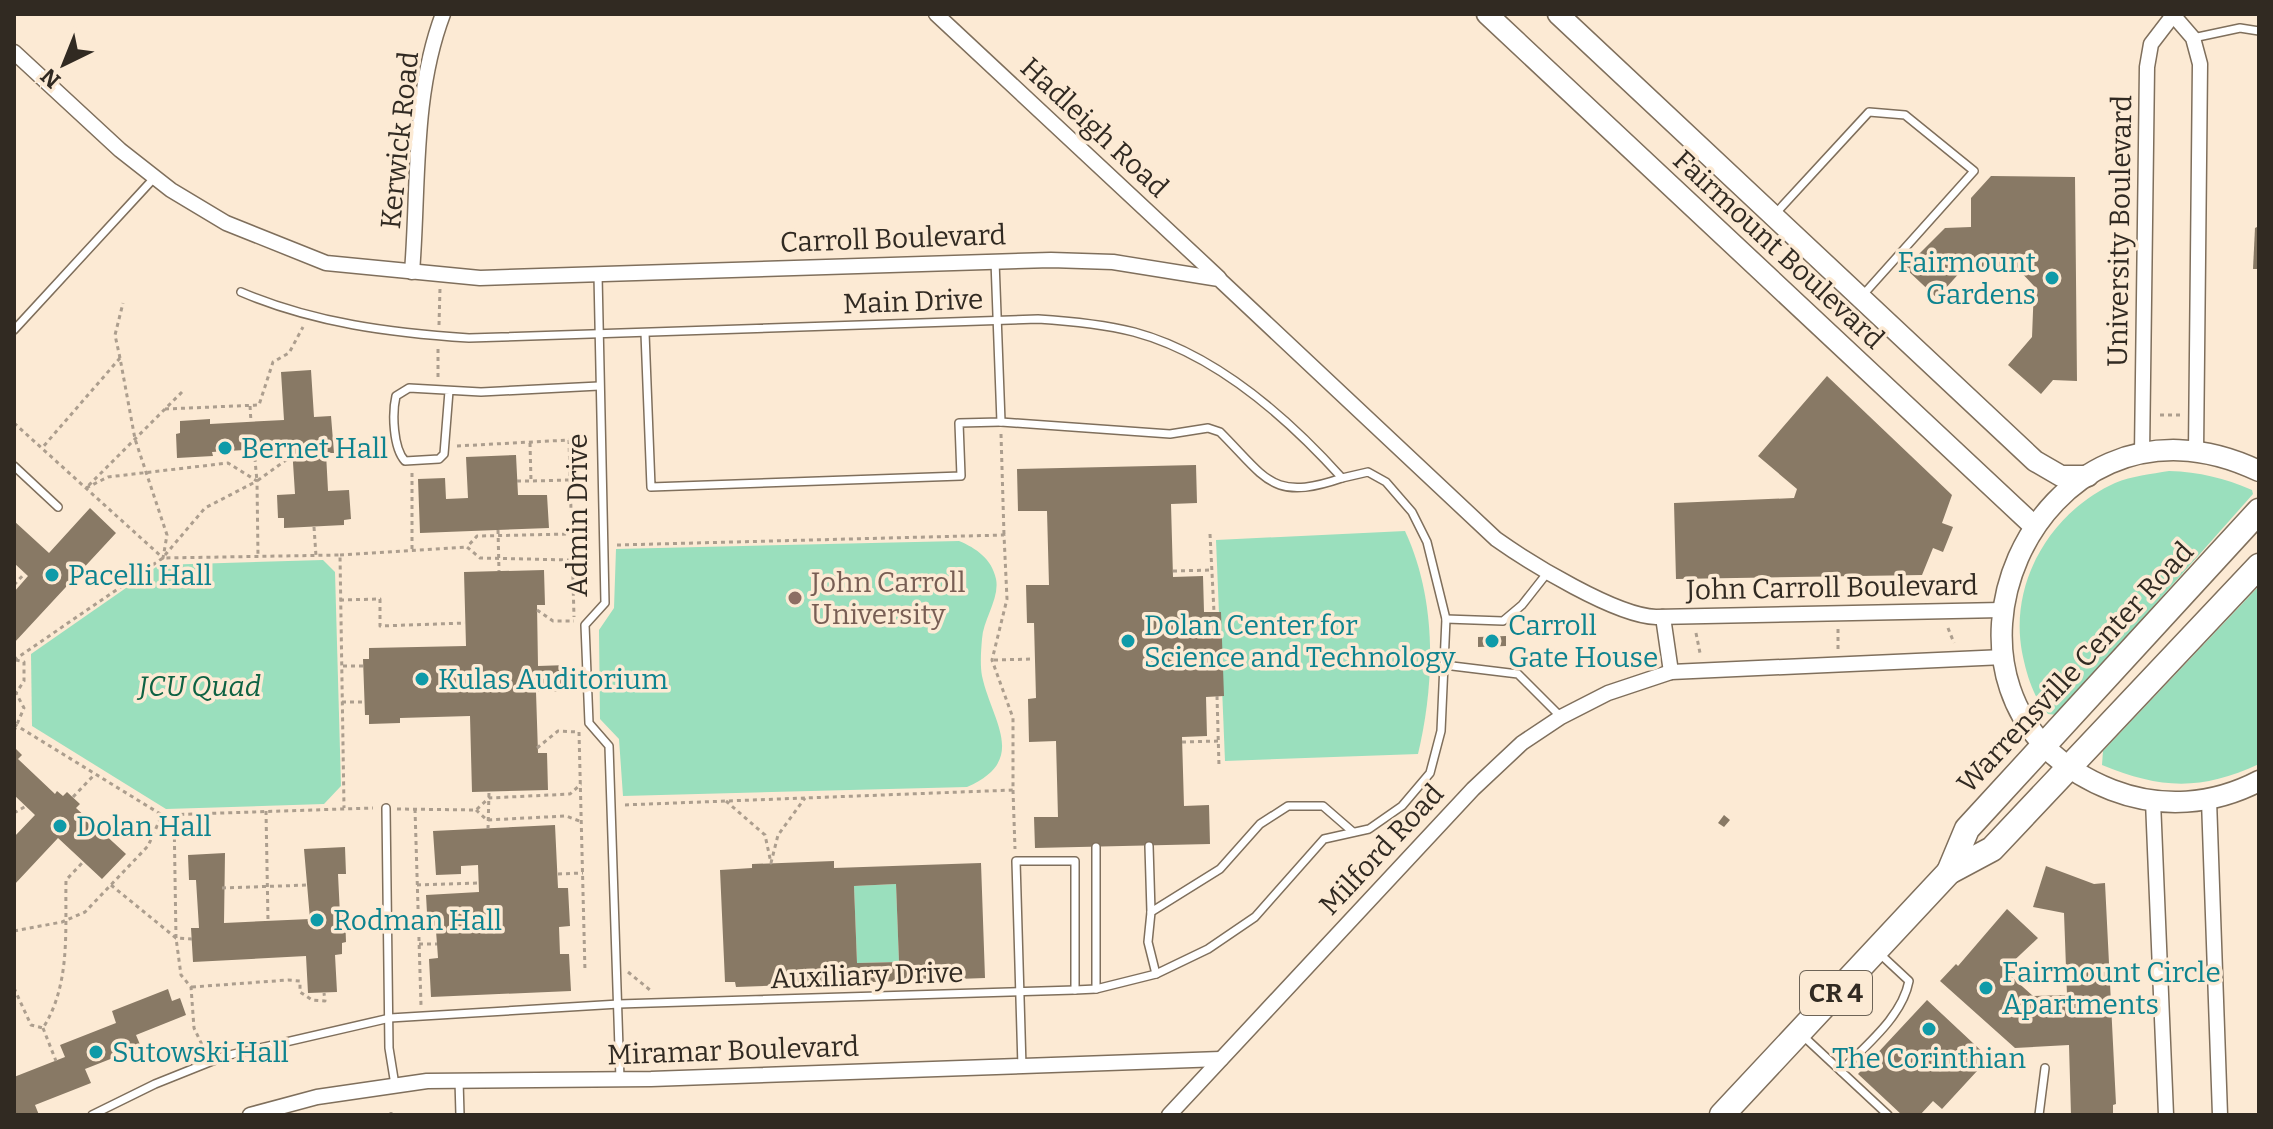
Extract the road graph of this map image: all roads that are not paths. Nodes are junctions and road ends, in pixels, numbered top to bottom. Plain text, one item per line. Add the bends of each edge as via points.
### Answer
1 (443, 14) edge
2 (936, 14) edge
3 (1487, 14) edge
4 (1558, 14) edge
5 (2171, 15) edge
6 (2259, 31) edge
7 (2193, 38) junction
8 (14, 52) edge
9 (155, 177) junction
10 (1774, 216) junction
11 (995, 261) junction
12 (412, 272) junction
13 (598, 275) junction
14 (1219, 279) junction
15 (241, 292) dead end
16 (1860, 297) junction
17 (997, 320) junction
18 (14, 330) edge
19 (645, 333) junction
20 (598, 335) junction
21 (599, 386) junction
22 (449, 391) junction
23 (1001, 422) junction
24 (2196, 452) junction
25 (2142, 455) junction
26 (14, 466) edge
27 (2259, 471) edge
28 (2088, 476) junction
29 (1342, 478) junction
30 (58, 507) dead end
31 (2259, 511) edge
32 (2034, 526) junction
33 (2259, 566) edge
34 (1548, 572) junction
35 (2002, 610) junction
36 (1663, 617) junction
37 (1446, 619) junction
38 (2004, 657) junction
39 (1444, 665) junction
40 (1671, 672) junction
41 (1561, 717) junction
42 (2046, 744) junction
43 (2071, 766) junction
44 (2259, 781) edge
45 (2209, 800) junction
46 (2153, 801) junction
47 (386, 808) road end
48 (1353, 832) junction
49 (1149, 846) dead end
50 (1096, 847) dead end
51 (1949, 872) junction
52 (1151, 912) junction
53 (1876, 950) junction
54 (1156, 974) junction
55 (1096, 989) junction
56 (1075, 990) junction
57 (1019, 992) junction
58 (619, 1004) junction
59 (390, 1018) junction
60 (1800, 1032) junction
61 (1221, 1059) junction
62 (1022, 1067) junction
63 (2045, 1068) dead end
64 (1841, 1071) junction
65 (620, 1079) junction
66 (459, 1080) junction
67 (395, 1085) junction
68 (92, 1115) edge
69 (250, 1115) edge
70 (460, 1115) edge
71 (1169, 1115) edge
72 (1722, 1115) edge
73 (1888, 1115) edge
74 (2039, 1115) edge
75 (2166, 1115) edge
76 (2220, 1115) edge

1 - 12 street, Kerwick Road via 426,79
2 - 14 street, Hadleigh Road
3 - 32 main road, Fairmount Boulevard
4 - 10 main road, Fairmount Boulevard
5 - 7 street, University Boulevard
5 - 25 street, University Boulevard via 2151,44 2147,67
6 - 7 lane via 2240,28
7 - 24 street via 2200,64
8 - 9 street, Carroll Boulevard
9 - 12 street, Carroll Boulevard via 226,223 326,263
9 - 18 lane
10 - 16 main road, Fairmount Boulevard
10 - 16 lane via 1869,112 1905,115 1974,171
11 - 13 street, Carroll Boulevard
11 - 14 street, Carroll Boulevard via 1113,262
11 - 17 lane
12 - 13 street, Carroll Boulevard via 480,278
13 - 20 lane, Admin Drive
14 - 34 street via 1482,527
15 - 20 lane, Main Drive via 309,316 389,332
16 - 28 main road, Fairmount Boulevard via 2039,465 2061,476
17 - 19 lane, Main Drive
17 - 23 lane
17 - 29 lane, Main Drive via 1096,323 1138,333 1189,355 1216,368 1273,412
19 - 20 lane, Main Drive
19 - 23 lane via 651,487 961,476 959,423
20 - 21 lane, Admin Drive
21 - 22 lane
21 - 58 lane, Admin Drive via 605,603 585,625 589,723 609,746
22 - 22 lane via 409,388 396,396 397,449 405,461 439,459 447,446
23 - 29 lane via 1170,434 1208,428 1220,432 1277,487 1314,488
24 - 25 main road
24 - 27 main road
25 - 28 main road
26 - 30 lane
28 - 32 main road
29 - 37 lane via 1368,472 1386,482 1412,512 1427,542
31 - 42 main road, Warrensville Center Road / CR 4
32 - 35 main road via 2012,567
33 - 43 main road, Warrensville Center Road / CR 4
34 - 36 street via 1639,615
34 - 37 lane via 1503,621
35 - 36 street, John Carroll Boulevard
35 - 38 main road
36 - 40 street
37 - 39 lane, Auxiliary Drive
38 - 40 street
38 - 42 main road via 2020,706
39 - 41 lane via 1518,674
39 - 48 lane, Auxiliary Drive via 1441,731 1430,773 1402,806 1369,829
40 - 41 street, Milford Road
41 - 61 street, Milford Road via 1522,743 1473,789
42 - 43 main road
42 - 51 main road, Warrensville Center Road / CR 4 via 1967,829
43 - 46 main road via 2104,787
43 - 51 main road, Warrensville Center Road / CR 4 via 1992,849
44 - 45 main road
45 - 46 main road
45 - 76 street
46 - 75 street
47 - 59 lane
48 - 52 lane via 1323,806 1288,806 1260,824 1220,869
48 - 54 lane, Auxiliary Drive via 1324,839 1255,917 1208,949
49 - 52 lane
50 - 55 lane
51 - 53 main road, Warrensville Center Road / CR 4
52 - 54 lane via 1148,942
53 - 60 main road, Warrensville Center Road / CR 4
53 - 64 lane via 1909,981 1906,997
54 - 55 lane, Auxiliary Drive
55 - 56 lane, Auxiliary Drive
56 - 57 lane, Auxiliary Drive
56 - 57 lane via 1075,861 1016,861
57 - 58 lane, Auxiliary Drive
57 - 62 lane
58 - 59 lane, Auxiliary Drive
58 - 65 lane, Admin Drive
59 - 67 lane
59 - 68 lane, Auxiliary Drive via 208,1063
60 - 64 lane
60 - 72 main road, Warrensville Center Road / CR 4
61 - 62 street, Miramar Boulevard
61 - 71 street, Milford Road
62 - 65 street, Miramar Boulevard
63 - 74 lane
64 - 73 lane
65 - 66 street, Miramar Boulevard
66 - 67 street, Miramar Boulevard
66 - 70 lane
67 - 69 street, Miramar Boulevard via 317,1097

